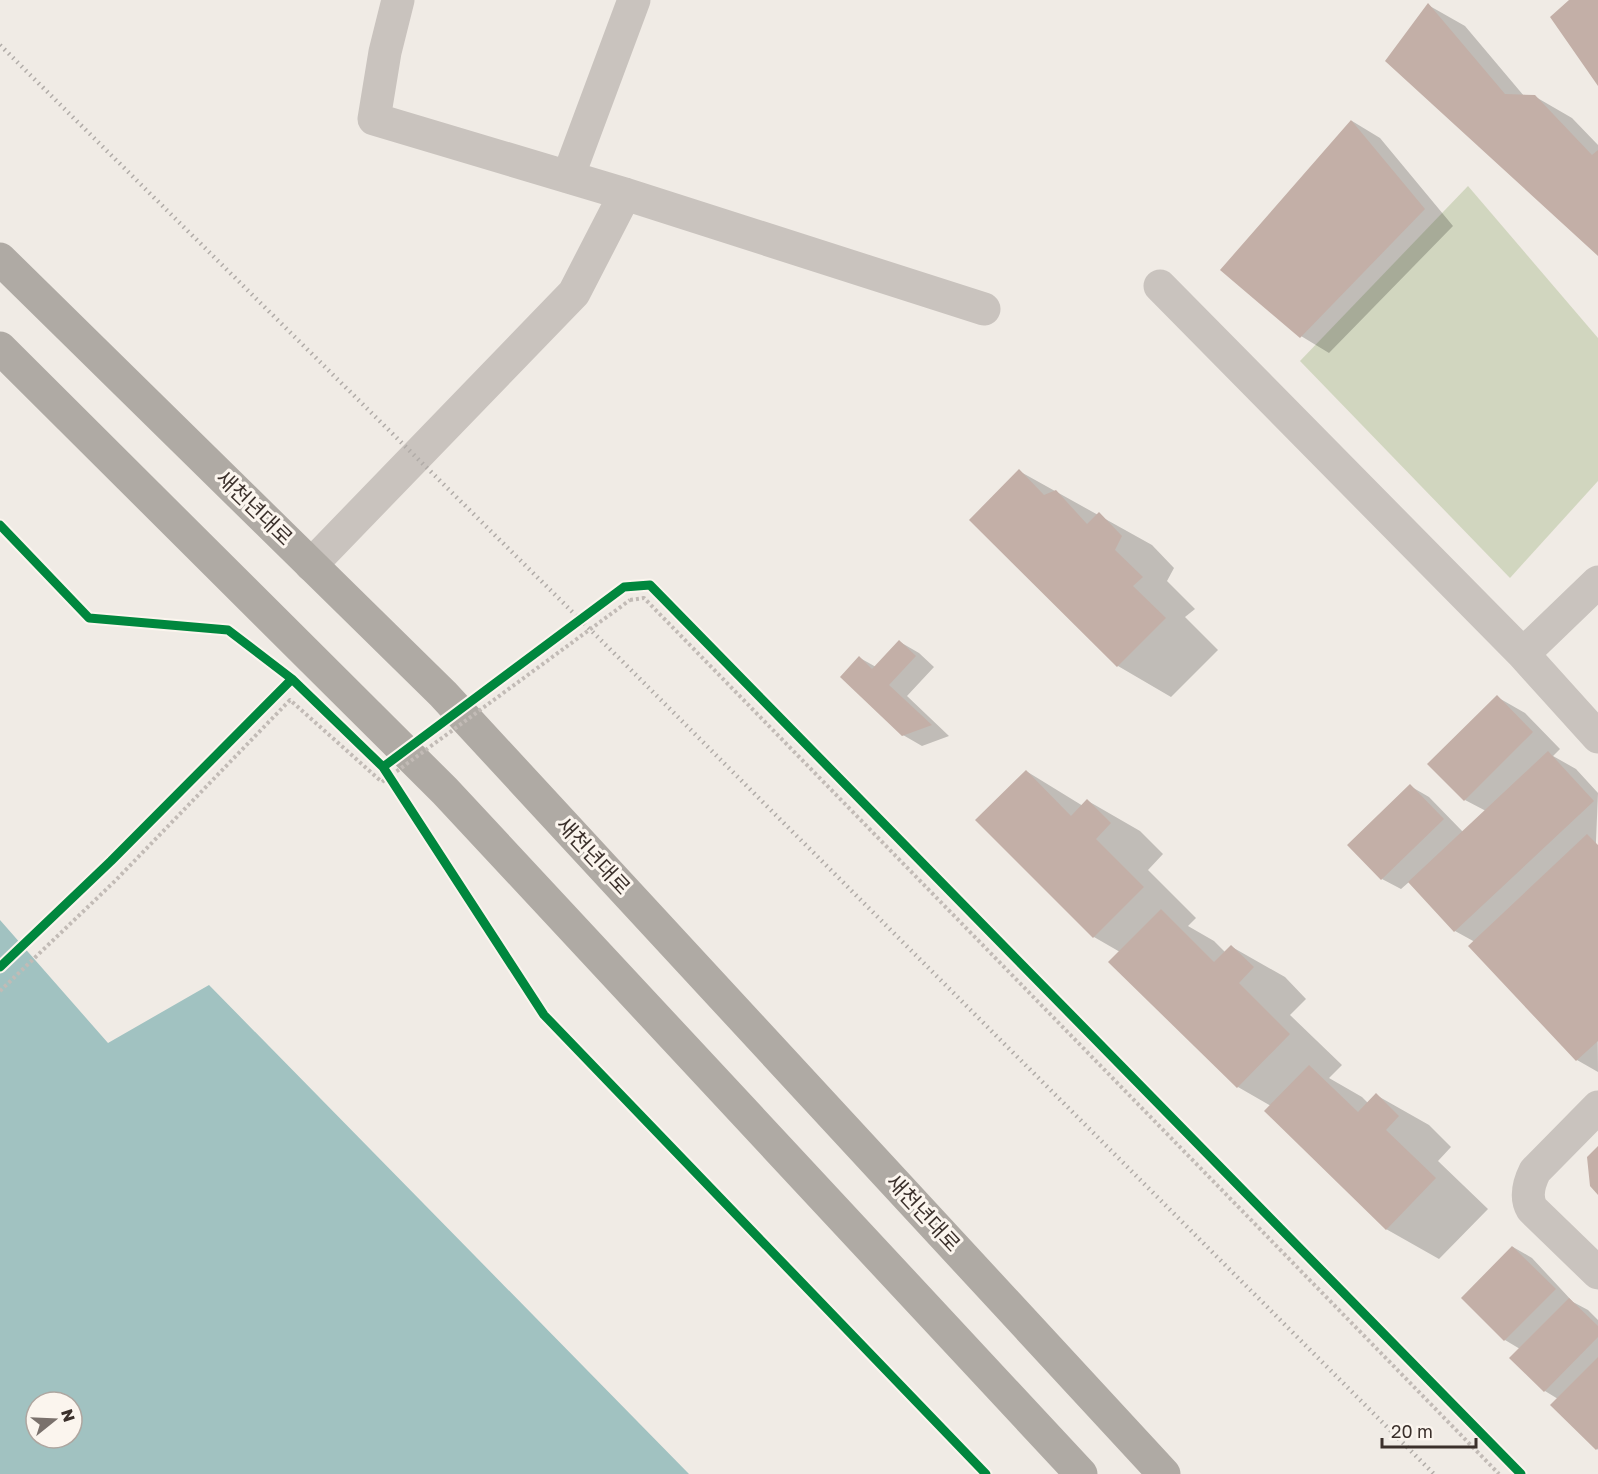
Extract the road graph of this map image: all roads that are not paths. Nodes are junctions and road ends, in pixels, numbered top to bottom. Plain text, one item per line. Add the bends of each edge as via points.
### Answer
1 (398, 0) edge
2 (634, 0) edge
3 (568, 177) junction
4 (625, 194) junction
5 (0, 259) edge
6 (1160, 286) dead end
7 (984, 309) dead end
8 (0, 348) edge
9 (311, 565) junction
10 (1598, 582) edge
11 (1523, 654) junction
12 (1598, 737) edge
13 (1598, 1107) edge
14 (1598, 1273) edge
15 (1081, 1474) edge
16 (1164, 1474) edge

1 - 3 street via 374,119
2 - 3 street
3 - 4 street
4 - 7 street
4 - 9 street via 574,293
5 - 9 highway, 새천년대로
6 - 11 street
8 - 15 highway via 445,791
9 - 16 highway, 새천년대로 via 443,694
10 - 11 street
11 - 12 street
13 - 14 street via 1535,1171 1529,1195 1532,1209

